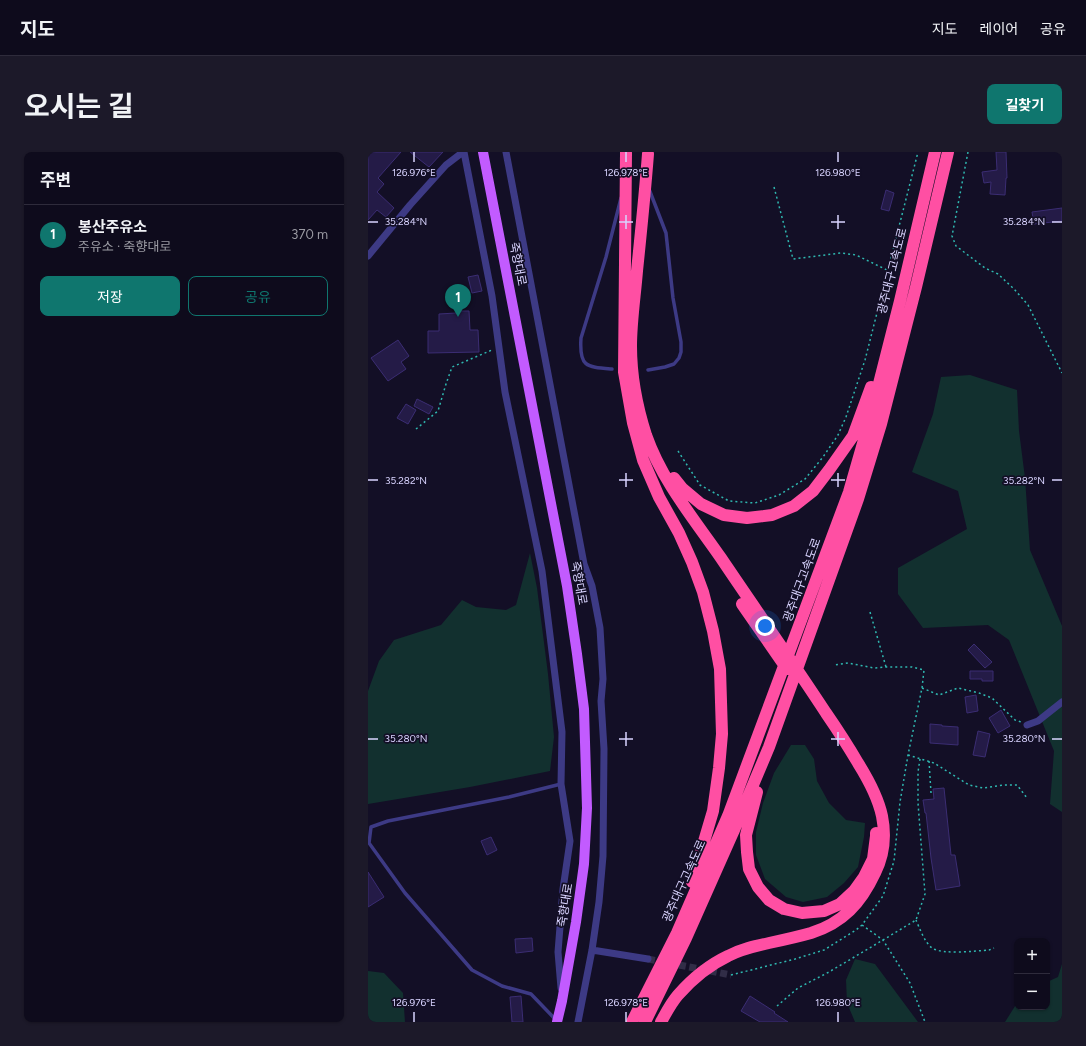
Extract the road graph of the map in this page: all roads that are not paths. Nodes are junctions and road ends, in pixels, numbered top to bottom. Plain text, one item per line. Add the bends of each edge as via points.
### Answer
1 (463, 152) edge
2 (483, 152) edge
3 (506, 152) edge
4 (935, 152) edge
5 (948, 152) edge
6 (626, 153) dead end
7 (648, 154) dead end
8 (626, 178) junction
9 (646, 180) junction
10 (368, 256) edge
11 (900, 301) junction
12 (612, 369) dead end
13 (648, 370) dead end
14 (642, 437) junction
15 (801, 639) junction
16 (1062, 702) edge
17 (1027, 725) road end
18 (769, 747) junction
19 (561, 784) junction
20 (677, 933) junction
21 (592, 950) junction
22 (648, 959) tunnel mouth
23 (562, 1001) junction
24 (557, 1021) edge
25 (578, 1022) edge
26 (632, 1022) edge
27 (645, 1022) edge
28 (661, 1022) edge

1 - 10 street via 446,165
1 - 19 street via 492,296 506,392 542,571 562,732
2 - 23 main road, 죽향대로 via 567,586 584,710 587,808 584,864
3 - 21 street via 584,564 592,586 600,628 604,749 603,856
4 - 11 highway, 광주대구고속도로
5 - 15 highway, 광주대구고속도로 via 881,424 858,499
6 - 8 highway
7 - 9 highway
8 - 12 lane via 581,338 582,360 592,367
8 - 14 highway via 624,372 633,423
9 - 13 lane via 666,233 681,342 681,352 674,364
9 - 14 highway via 631,347
11 - 14 highway via 884,340 853,436 813,491 794,506 772,515 748,518 724,515 700,504 682,488
11 - 15 highway, 광주대구고속도로 via 849,492
14 - 18 highway via 671,500 840,746 869,796 876,836 873,859 854,891 840,904 824,911 802,913 784,909 769,900 758,887 750,869 746,835
14 - 20 highway via 643,460 659,497 679,533 703,592 720,669 722,734 713,811
14 - 28 highway via 677,496 846,743 875,793 882,816 884,839 882,857 874,874 863,895 849,912 830,925 811,933 754,946 711,965 677,996
15 - 18 highway, 광주대구고속도로 via 788,693
15 - 20 highway, 광주대구고속도로 via 778,685 728,816
16 - 17 street via 1038,721
18 - 27 highway, 광주대구고속도로 via 686,938
19 - 23 street via 570,841 558,952
19 - 24 lane via 510,797 388,821 371,827 369,843 405,894 472,970 502,986 531,994
20 - 26 highway, 광주대구고속도로
21 - 22 street
21 - 25 street
23 - 24 main road, 죽향대로

